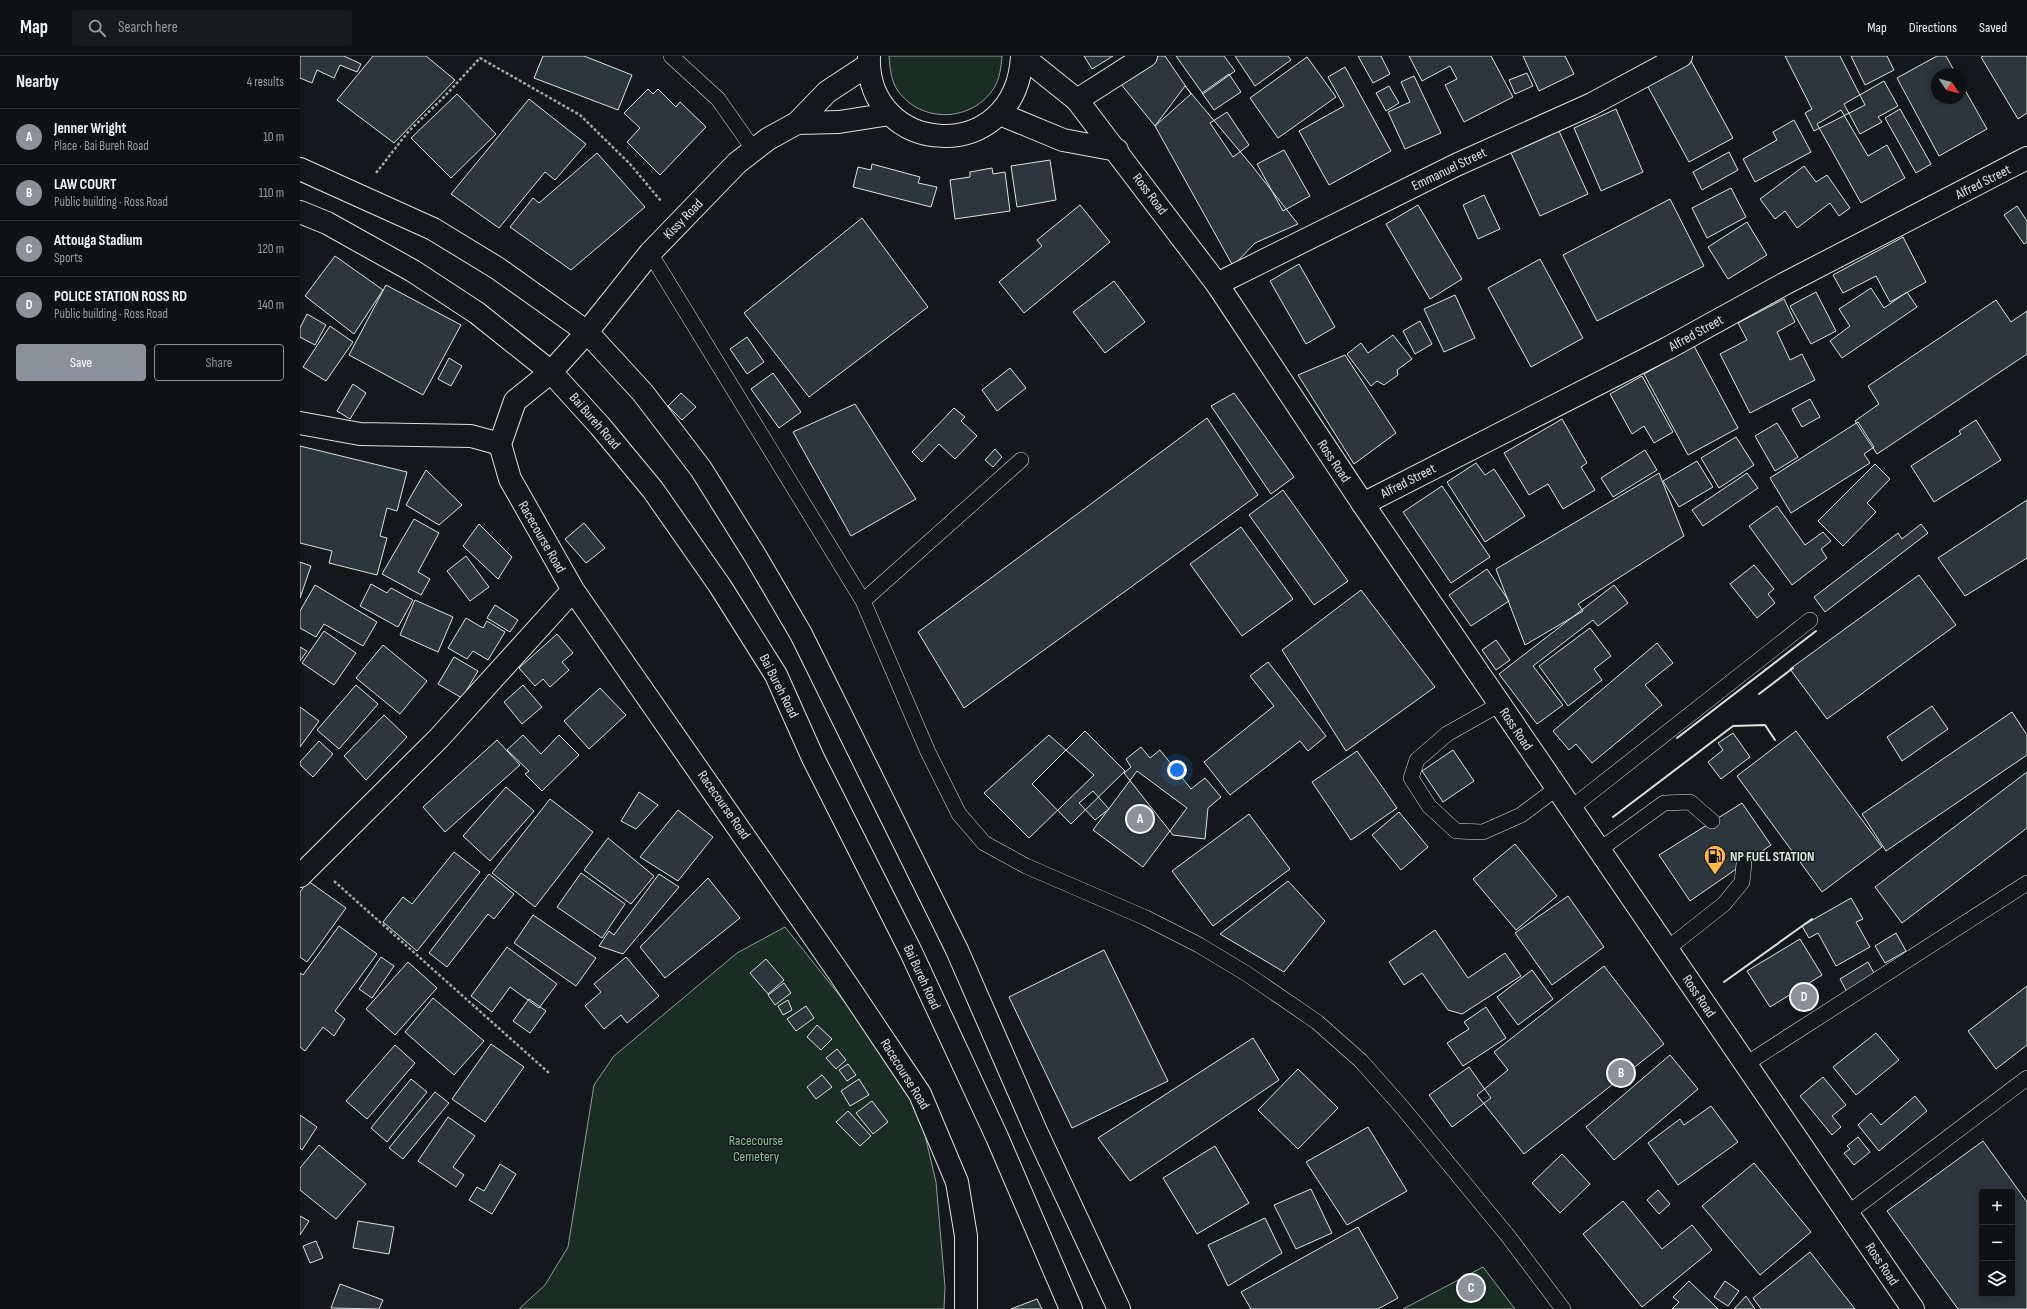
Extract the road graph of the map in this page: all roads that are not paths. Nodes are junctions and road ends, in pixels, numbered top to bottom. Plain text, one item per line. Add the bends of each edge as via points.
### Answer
1 (671, 56) edge
2 (1022, 56) edge
3 (1146, 56) edge
4 (1681, 56) edge
5 (868, 60) edge
6 (1077, 100) junction
7 (890, 114) junction
8 (1000, 114) junction
9 (797, 123) junction
10 (754, 150) junction
11 (1117, 150) junction
12 (2027, 158) edge
13 (300, 169) edge
14 (300, 212) edge
15 (650, 253) junction
16 (1217, 284) junction
17 (587, 332) junction
18 (551, 372) junction
19 (300, 423) edge
20 (500, 444) junction
21 (1021, 460) dead end
22 (1363, 504) junction
23 (573, 590) junction
24 (863, 601) junction
25 (1810, 620) dead end
26 (1500, 704) junction
27 (1557, 788) junction
28 (1571, 808) junction
29 (1712, 821) dead end
30 (1600, 850) junction
31 (1744, 864) dead end
32 (306, 869) edge
33 (2027, 883) edge
34 (1667, 949) junction
35 (1746, 1064) junction
36 (2027, 1078) edge
37 (1848, 1213) junction
38 (966, 1309) edge
39 (1071, 1309) edge
40 (1118, 1309) edge
41 (1563, 1309) edge
42 (1913, 1309) edge

1 - 10 lane via 718,99
2 - 6 main road, Ross Road
2 - 8 main road via 1017,87
3 - 6 main road
4 - 16 main road, Emmanuel Street via 1592,104 1456,165
5 - 7 main road via 871,82 879,100
5 - 9 main road, Kissy Road via 827,92
6 - 11 main road, Ross Road
7 - 8 main road via 914,130 936,136 954,136 970,132 986,125
7 - 9 main road, Kissy Road via 839,122
8 - 11 main road via 1063,140
9 - 10 main road, Kissy Road
10 - 15 main road, Kissy Road via 737,164
11 - 16 main road, Ross Road
12 - 22 main road, Alfred Street via 1784,284 1668,348
13 - 17 main road via 433,229 491,264
14 - 18 main road, Bai Bureh Road via 327,223 414,271 478,313
15 - 17 main road, Kissy Road
15 - 24 lane
16 - 22 main road, Ross Road
17 - 18 main road
17 - 40 main road via 643,393 701,469 801,634 957,950
18 - 20 main road via 515,401
18 - 39 main road, Bai Bureh Road via 653,490 720,586 776,676 813,758 911,952 997,1138
19 - 20 main road via 360,434 471,436
20 - 23 main road, Racecourse Road via 510,479
21 - 24 lane
22 - 26 main road, Ross Road
23 - 32 main road via 444,732
23 - 38 main road, Racecourse Road via 821,946 920,1094 958,1182 966,1236
24 - 41 lane via 928,752 959,814 984,843 1026,866 1199,944 1317,1022 1361,1061 1401,1106 1508,1236
25 - 28 lane
26 - 27 main road, Ross Road
26 - 27 lane via 1447,734 1417,760 1411,778 1429,806 1456,831 1483,832 1521,814
27 - 28 main road, Ross Road
28 - 30 main road, Ross Road
29 - 30 lane via 1690,802 1664,803
30 - 34 main road, Ross Road
31 - 34 lane via 1742,882 1724,904
33 - 35 lane
34 - 35 main road, Ross Road
35 - 37 main road, Ross Road
36 - 37 lane
37 - 42 main road, Ross Road

